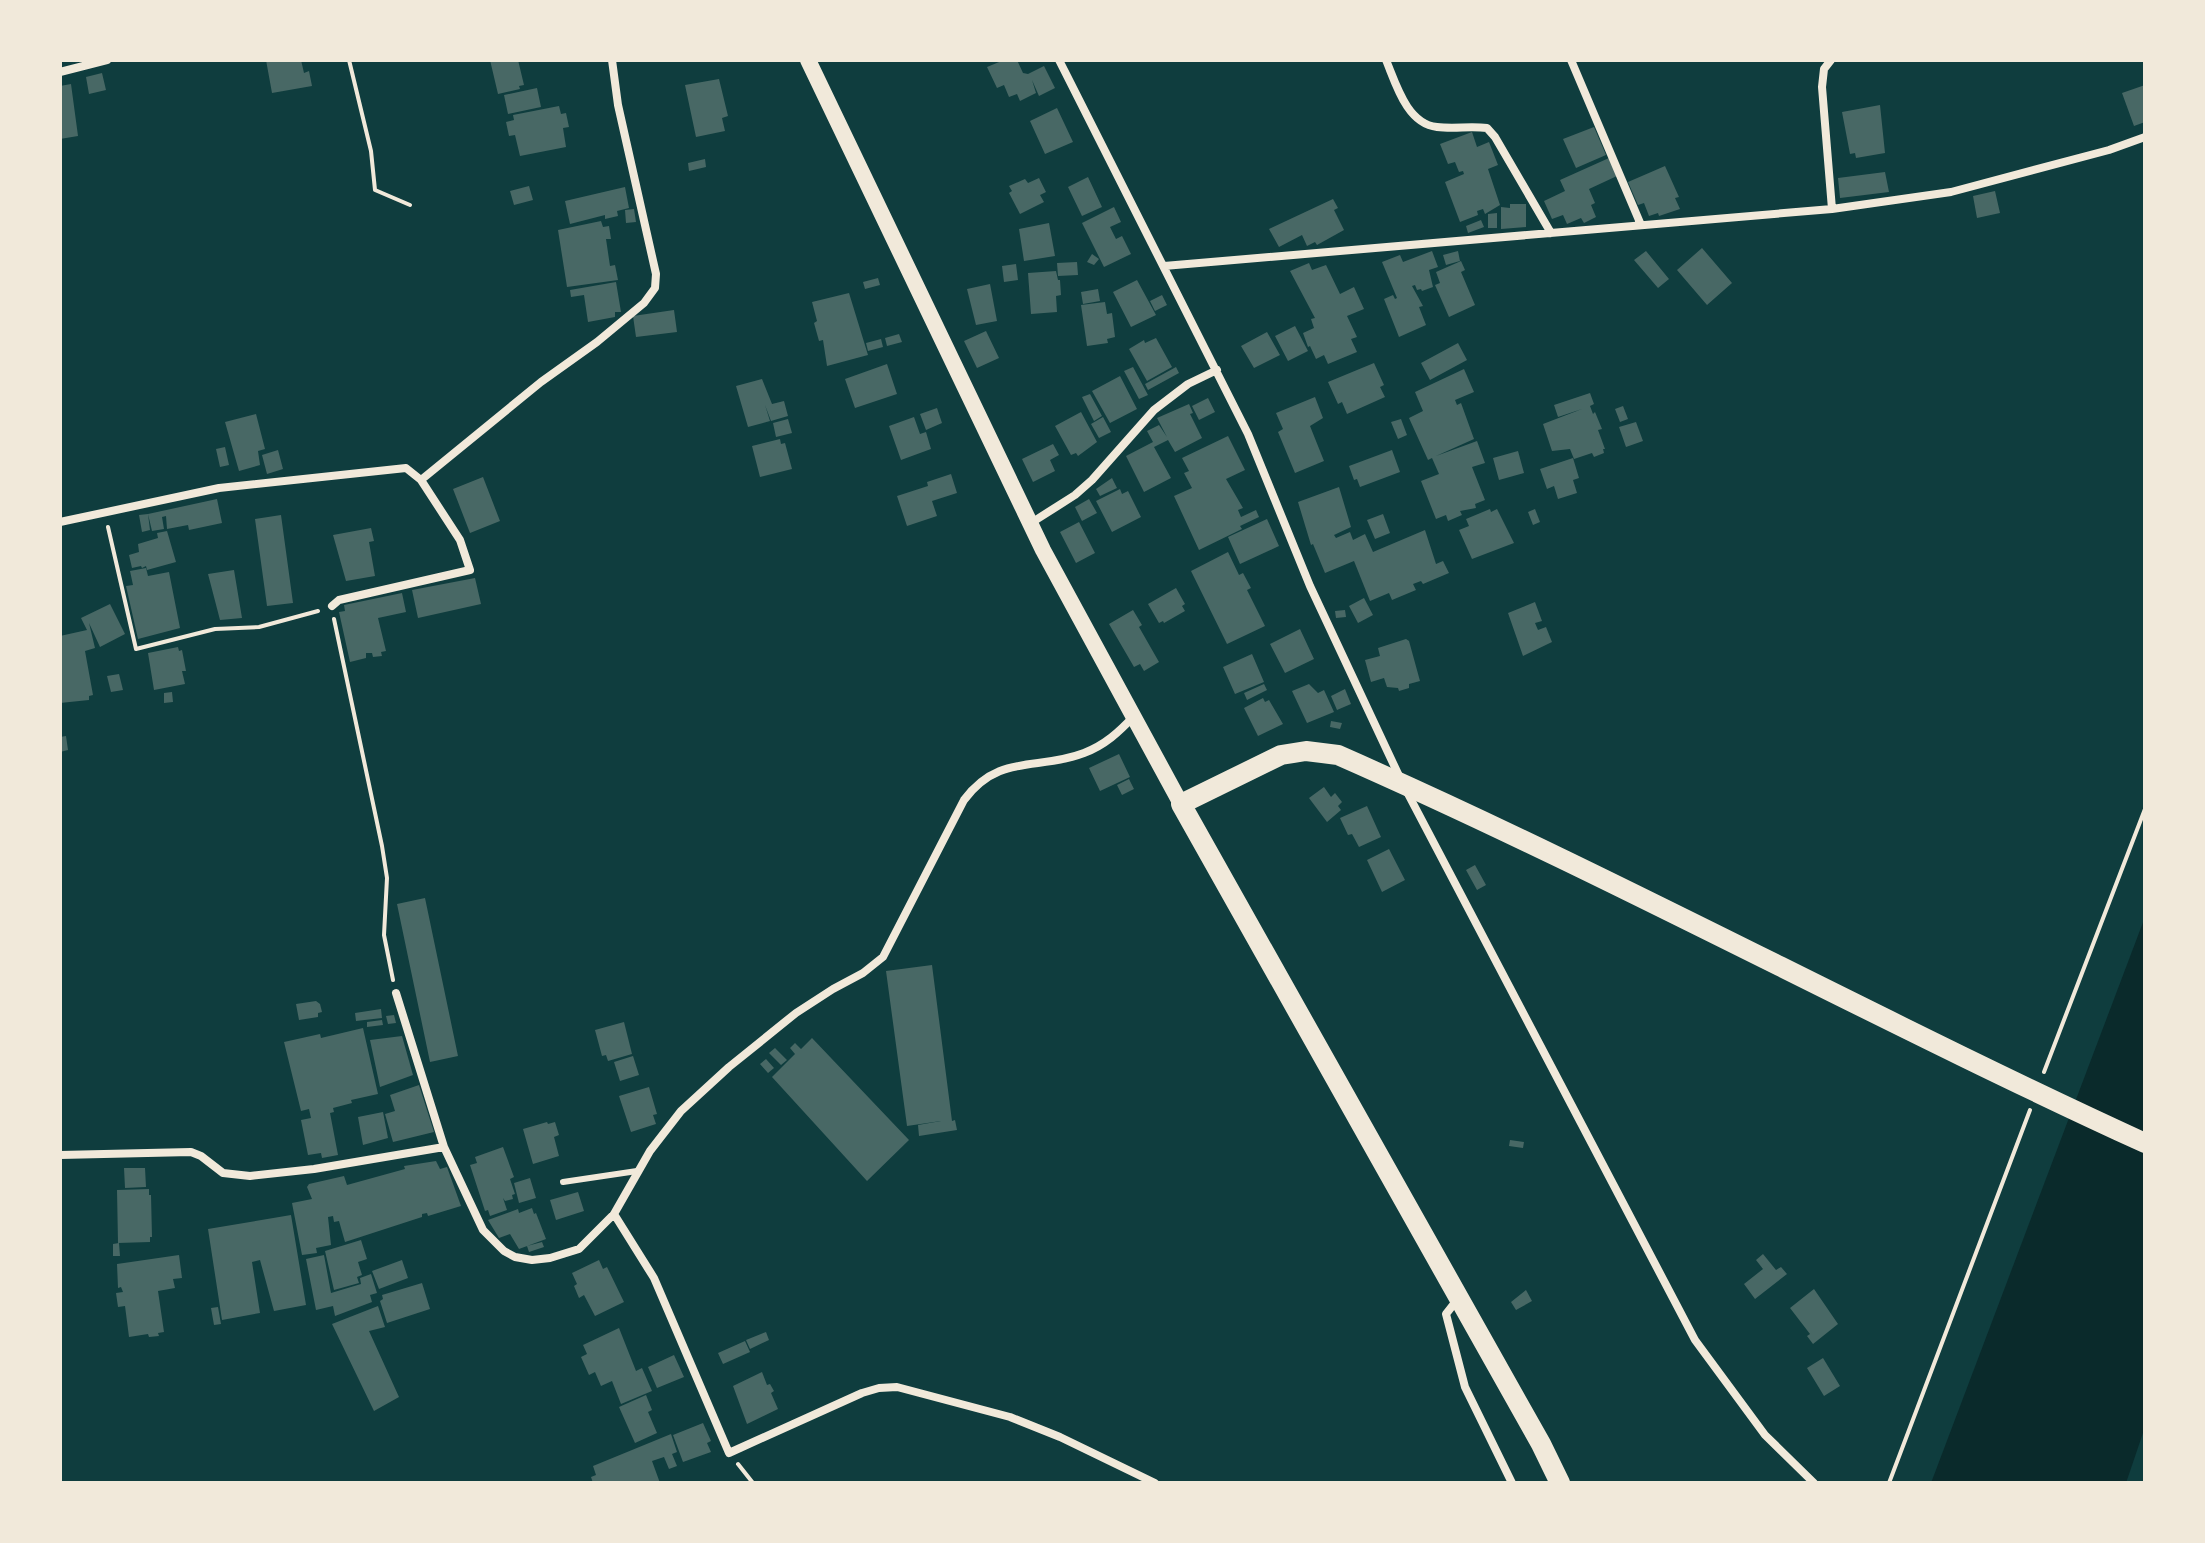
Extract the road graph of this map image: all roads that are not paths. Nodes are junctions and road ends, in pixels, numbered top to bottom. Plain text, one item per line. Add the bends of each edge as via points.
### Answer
1 (107, 60) edge
2 (612, 60) edge
3 (808, 60) edge
4 (1059, 60) edge
5 (1386, 60) edge
6 (1571, 60) edge
7 (1831, 60) edge
8 (60, 72) edge
9 (2145, 137) edge
10 (1832, 209) junction
11 (1641, 225) junction
12 (1551, 233) junction
13 (1164, 266) junction
14 (1217, 370) junction
15 (421, 480) junction
16 (60, 522) edge
17 (1030, 523) junction
18 (332, 606) road end
19 (1134, 716) junction
20 (1402, 783) junction
21 (1181, 804) junction
22 (396, 993) road end
23 (2145, 1143) edge
24 (444, 1147) junction
25 (60, 1155) edge
26 (637, 1171) junction
27 (563, 1182) dead end
28 (614, 1214) junction
29 (1459, 1298) junction
30 (1155, 1483) edge
31 (1512, 1483) edge
32 (1560, 1483) edge
33 (1814, 1483) edge

1 - 8 street
2 - 15 street via 654,260 655,288 630,315
3 - 17 main road
4 - 13 street
5 - 12 street via 1417,120 1440,128 1487,128
6 - 11 street
7 - 10 street via 1822,87
9 - 10 street via 1951,192
10 - 11 street
11 - 12 street
12 - 13 street
13 - 14 street
14 - 17 street via 1154,410 1092,480
14 - 20 street
15 - 16 street via 406,468 219,488
15 - 18 street via 455,529 470,570 339,600
17 - 19 main road
19 - 21 main road
19 - 26 street via 1113,738 1083,754 1000,769 979,782 964,800 883,957 814,1000 729,1067 681,1111
20 - 21 main road via 1338,755 1306,751 1259,764
20 - 23 main road
20 - 33 street via 1695,1340 1765,1435
21 - 29 main road
22 - 24 street
24 - 25 street via 250,1176 223,1173 191,1152
24 - 28 street via 483,1230 515,1257 568,1254
26 - 27 lane
26 - 28 street
28 - 30 street via 654,1278 729,1453 862,1393 897,1387 1010,1417
29 - 31 street via 1446,1314 1465,1387
29 - 32 main road

